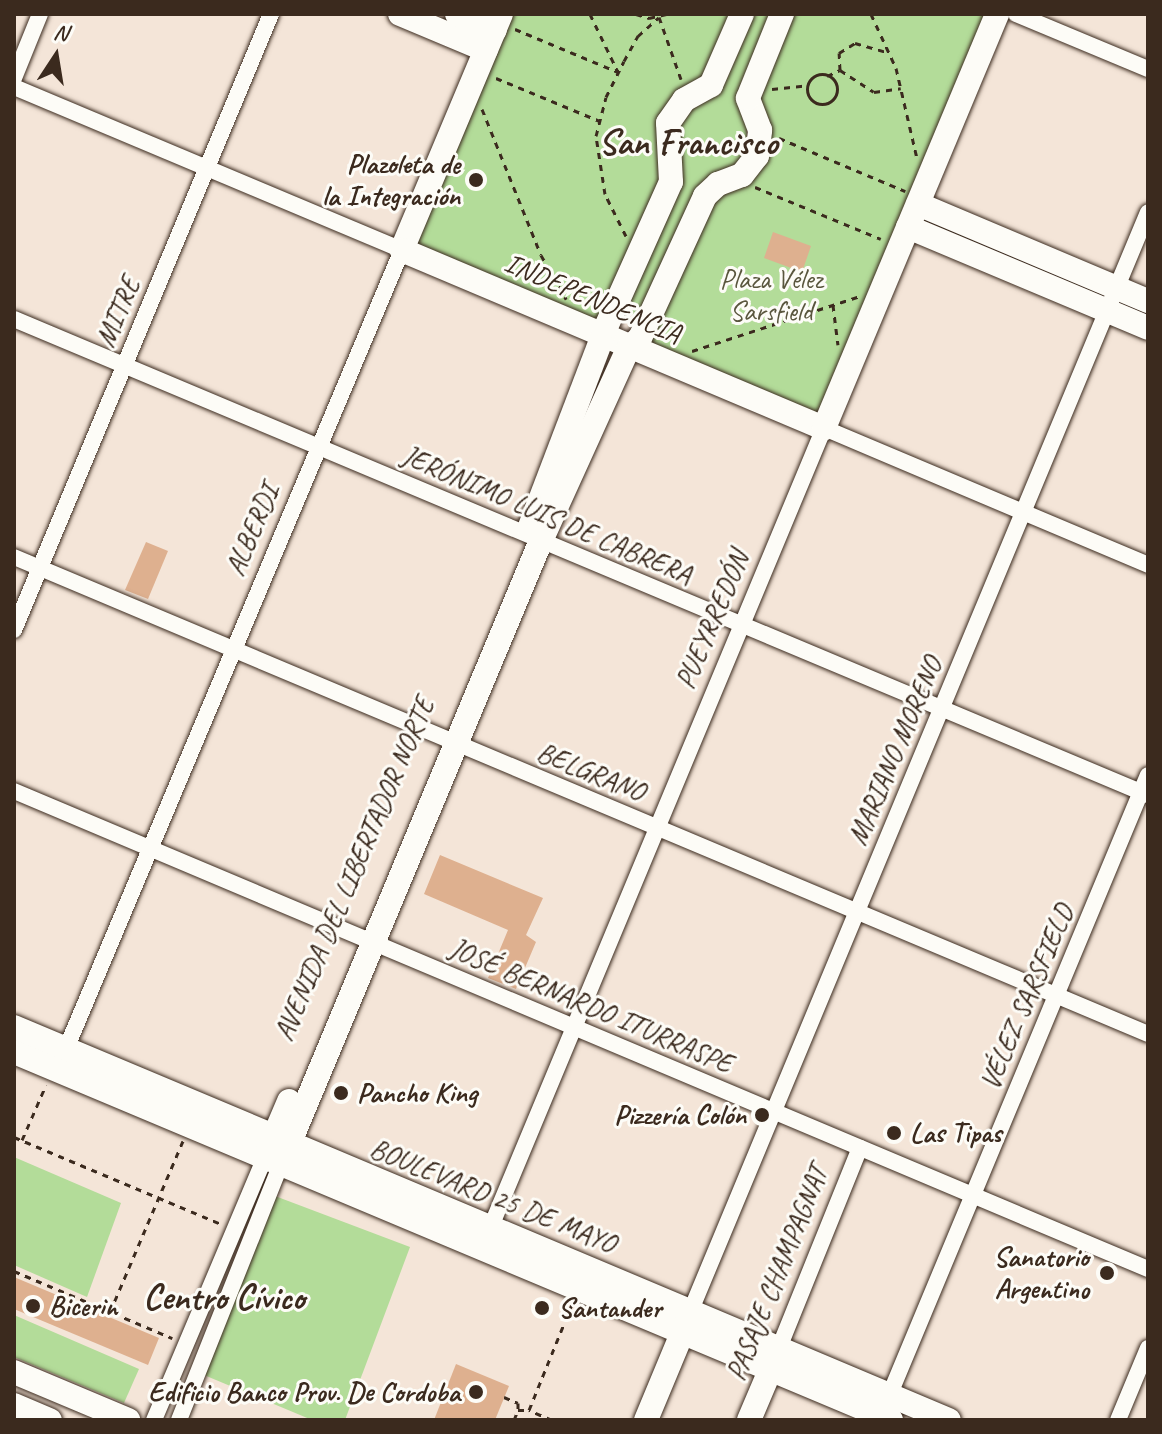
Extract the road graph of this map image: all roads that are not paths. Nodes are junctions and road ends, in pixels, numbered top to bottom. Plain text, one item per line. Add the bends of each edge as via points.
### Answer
1 (40, 14) edge
2 (271, 14) edge
3 (400, 14) edge
4 (457, 14) edge
5 (742, 14) edge
6 (782, 14) edge
7 (997, 14) edge
8 (1016, 14) edge
9 (488, 45) edge
10 (1148, 69) edge
11 (14, 78) edge
12 (14, 87) edge
13 (206, 168) junction
14 (921, 197) junction
15 (1148, 212) edge
16 (904, 237) junction
17 (402, 250) junction
18 (1116, 288) junction
19 (1148, 301) edge
20 (1107, 310) junction
21 (14, 319) edge
22 (1148, 328) edge
23 (604, 338) junction
24 (628, 349) junction
25 (124, 365) junction
26 (824, 428) junction
27 (319, 447) junction
28 (1023, 512) junction
29 (533, 539) junction
30 (14, 557) edge
31 (1148, 565) edge
32 (40, 568) junction
33 (742, 625) junction
34 (14, 630) edge
35 (234, 650) junction
36 (941, 708) junction
37 (449, 741) junction
38 (1148, 775) edge
39 (14, 791) edge
40 (1144, 794) edge
41 (658, 828) junction
42 (151, 849) junction
43 (856, 911) junction
44 (365, 940) junction
45 (1056, 995) junction
46 (14, 1027) edge
47 (575, 1027) junction
48 (1148, 1034) edge
49 (14, 1052) edge
50 (59, 1063) junction
51 (773, 1111) junction
52 (860, 1148) junction
53 (277, 1153) junction
54 (973, 1195) junction
55 (487, 1238) junction
56 (1148, 1269) edge
57 (688, 1321) junction
58 (1148, 1348) edge
59 (775, 1358) junction
60 (14, 1372) edge
61 (14, 1405) edge
62 (887, 1410) edge
63 (50, 1420) edge
64 (128, 1420) edge
65 (154, 1420) edge
66 (179, 1420) edge
67 (646, 1420) edge
68 (749, 1420) edge
69 (949, 1420) edge
70 (1118, 1420) edge

1 - 11 street
2 - 13 street, MITRE
3 - 9 main road
4 - 9 main road
5 - 23 main road, AVENIDA DEL LIBERTADOR NORTE via 711,85 675,108 668,123 666,146 674,171
6 - 24 main road, AVENIDA DEL LIBERTADOR NORTE via 748,98 760,130 757,156 739,177 718,184 705,196 640,338
7 - 14 main road, PUEYRREDÓN
8 - 10 street
9 - 17 main road, ALBERDI
12 - 13 street, INDEPENDENCIA
13 - 17 street, INDEPENDENCIA
13 - 25 street, MITRE
14 - 16 main road, PUEYRREDÓN
14 - 18 main road
15 - 18 street, MARIANO MORENO
16 - 20 main road
16 - 26 main road, PUEYRREDÓN
17 - 23 main road, INDEPENDENCIA
17 - 27 street, ALBERDI
18 - 19 main road
18 - 20 street, MARIANO MORENO
20 - 22 main road
20 - 28 street, MARIANO MORENO
21 - 25 street, JERÓNIMO LUIS DE CABRERA
23 - 24 main road, INDEPENDENCIA
23 - 29 main road, AVENIDA DEL LIBERTADOR NORTE
24 - 26 main road, INDEPENDENCIA
24 - 29 main road, AVENIDA DEL LIBERTADOR NORTE
25 - 27 street, JERÓNIMO LUIS DE CABRERA
25 - 32 street, MITRE
26 - 28 street, INDEPENDENCIA
26 - 33 street, PUEYRREDÓN
27 - 29 street, JERÓNIMO LUIS DE CABRERA
27 - 35 street, ALBERDI
28 - 31 street, INDEPENDENCIA
28 - 36 street, MARIANO MORENO
29 - 33 street, JERÓNIMO LUIS DE CABRERA
29 - 37 main road, AVENIDA DEL LIBERTADOR NORTE
30 - 32 street, BELGRANO
32 - 34 street, MITRE
32 - 35 street, BELGRANO
33 - 36 street, JERÓNIMO LUIS DE CABRERA
33 - 41 street, PUEYRREDÓN
35 - 37 street, BELGRANO
35 - 42 street, ALBERDI
36 - 40 street, JERÓNIMO LUIS DE CABRERA
36 - 43 street, MARIANO MORENO
37 - 41 street, BELGRANO
37 - 44 main road, AVENIDA DEL LIBERTADOR NORTE
38 - 40 street, VÉLEZ SARSFIELD
39 - 42 street, JOSÉ BERNARDO ITURRASPE
40 - 45 street, VÉLEZ SARSFIELD
41 - 43 street, BELGRANO
41 - 47 street, PUEYRREDÓN
42 - 44 street, JOSÉ BERNARDO ITURRASPE
42 - 50 street, ALBERDI
43 - 45 street, BELGRANO
43 - 51 street, MARIANO MORENO
44 - 47 street, JOSÉ BERNARDO ITURRASPE
44 - 53 main road, AVENIDA DEL LIBERTADOR NORTE
45 - 48 street, BELGRANO
45 - 54 street, VÉLEZ SARSFIELD
46 - 50 main road, BOULEVARD 25 DE MAYO
47 - 51 street, JOSÉ BERNARDO ITURRASPE
47 - 55 street, PUEYRREDÓN
49 - 50 main road, BOULEVARD 25 DE MAYO
50 - 53 main road, BOULEVARD 25 DE MAYO
50 - 53 main road, BOULEVARD 25 DE MAYO via 189,1127
51 - 52 street, JOSÉ BERNARDO ITURRASPE
51 - 57 street, MARIANO MORENO
52 - 54 street, JOSÉ BERNARDO ITURRASPE
52 - 59 street, PASAJE CHAMPAGNAT
53 - 55 main road, BOULEVARD 25 DE MAYO
53 - 65 street, AVENIDA DEL LIBERTADOR NORTE via 236,1231
53 - 66 street, AVENIDA DEL LIBERTADOR NORTE
54 - 56 street, JOSÉ BERNARDO ITURRASPE
54 - 62 street, VÉLEZ SARSFIELD
55 - 57 main road, BOULEVARD 25 DE MAYO
55 - 57 main road, BOULEVARD 25 DE MAYO via 578,1288
57 - 59 main road, BOULEVARD 25 DE MAYO
57 - 67 main road
58 - 70 street
59 - 62 main road, BOULEVARD 25 DE MAYO
59 - 68 main road, PASAJE CHAMPAGNAT
60 - 64 main road
61 - 63 main road
62 - 69 main road, BOULEVARD 25 DE MAYO

